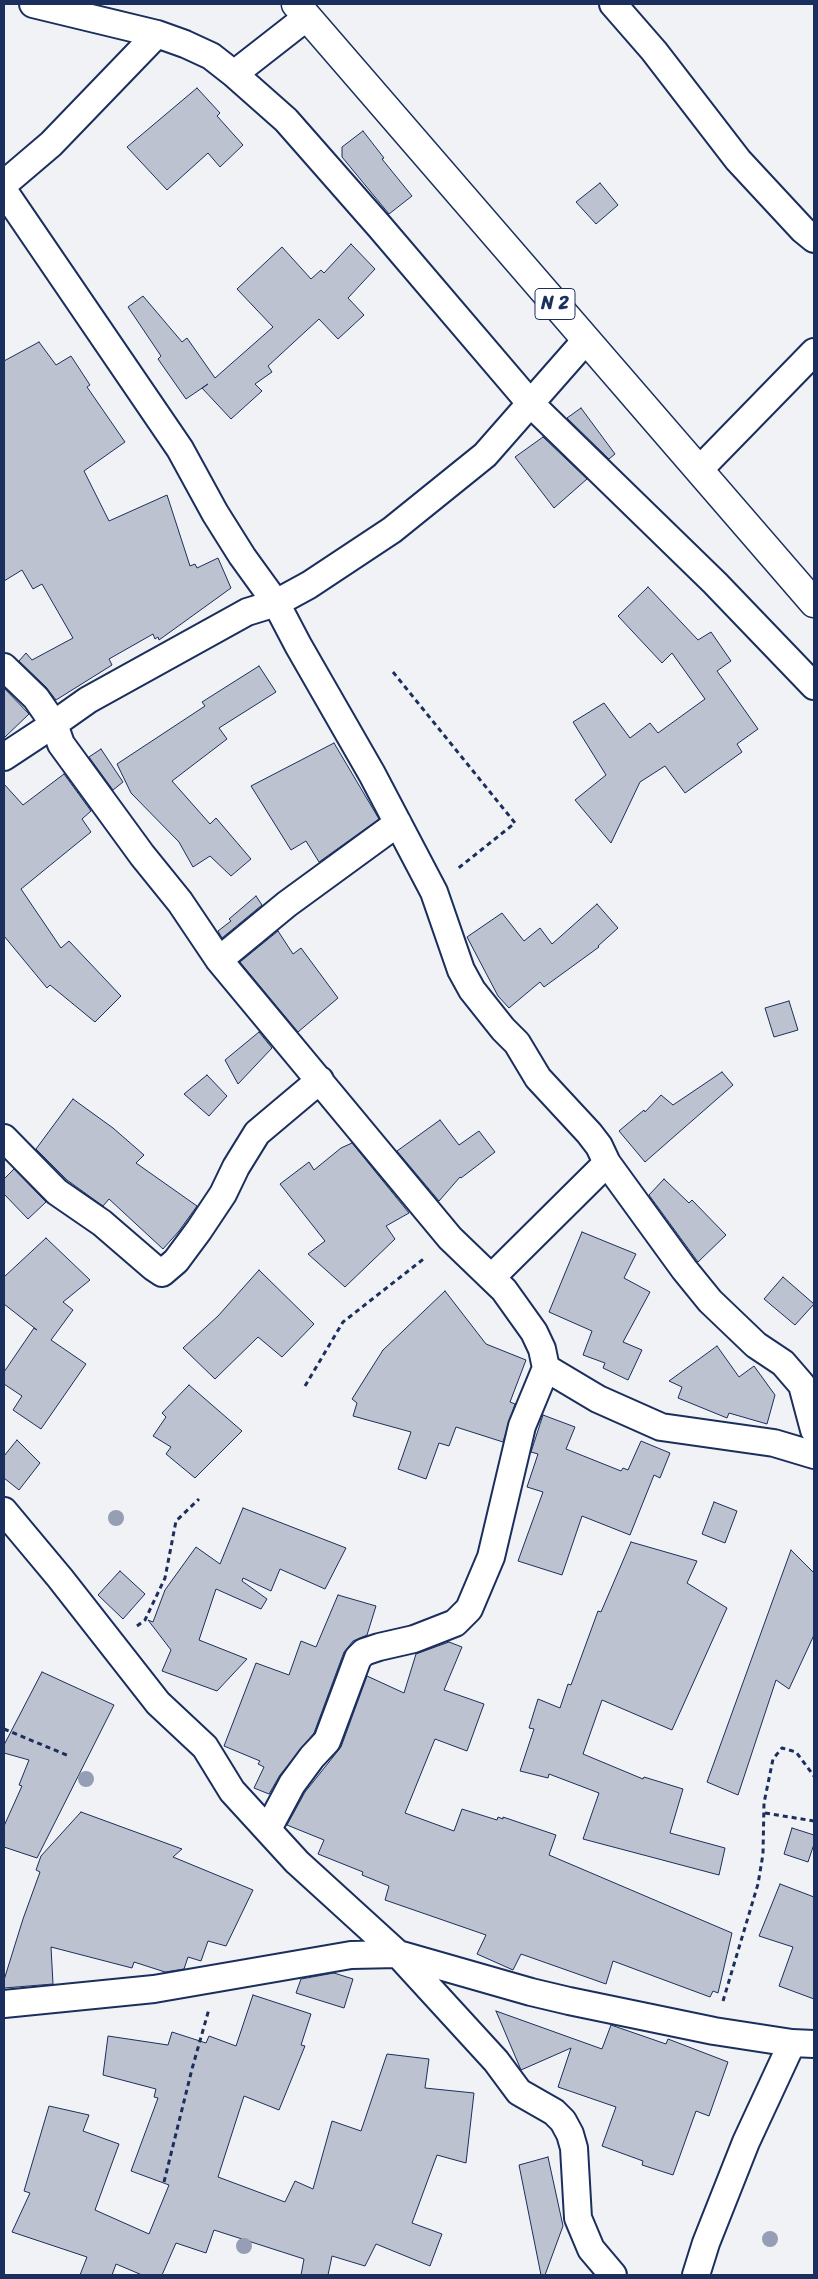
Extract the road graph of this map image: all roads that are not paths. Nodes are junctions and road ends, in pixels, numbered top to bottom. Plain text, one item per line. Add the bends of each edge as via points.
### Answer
1 (33, 4) edge
2 (613, 4) edge
3 (301, 10) edge
4 (157, 34) junction
5 (234, 74) junction
6 (4, 184) edge
7 (4, 191) edge
8 (814, 239) edge
9 (586, 340) junction
10 (814, 352) edge
11 (531, 404) junction
12 (699, 470) junction
13 (276, 603) junction
14 (814, 603) edge
15 (4, 667) edge
16 (814, 686) edge
17 (54, 724) junction
18 (4, 757) edge
19 (398, 823) junction
20 (219, 960) junction
21 (320, 1080) junction
22 (4, 1138) edge
23 (607, 1163) junction
24 (492, 1277) junction
25 (546, 1368) junction
26 (814, 1430) edge
27 (814, 1456) edge
28 (4, 1511) edge
29 (268, 1830) junction
30 (398, 1954) junction
31 (4, 2004) edge
32 (803, 2044) edge
33 (613, 2275) edge
34 (696, 2275) edge

1 - 4 street
2 - 8 street via 654,51 738,160
3 - 5 street
3 - 9 main road, N 2
4 - 5 street via 210,56
4 - 6 street via 51,144
5 - 11 street via 292,127
7 - 13 street via 180,449 215,513
9 - 11 street
9 - 12 main road, N 2
10 - 12 street
11 - 13 street via 485,455 421,508 309,585
11 - 16 street via 708,576
12 - 14 main road, N 2
13 - 17 street via 247,612 88,700
13 - 19 street
15 - 17 street via 36,698
17 - 18 street
17 - 20 street via 61,744 180,902
19 - 20 street via 287,904
19 - 23 street via 434,892 460,970 472,990 517,1043 538,1078 590,1133
20 - 21 street
21 - 22 street via 257,1133 199,1230 176,1261 162,1272 102,1223 57,1192
21 - 24 street via 450,1238
23 - 24 street
23 - 26 street via 710,1301 756,1345 783,1363 802,1385
24 - 25 street via 534,1332
25 - 27 street via 598,1398 662,1427 774,1443
25 - 29 street via 522,1426 491,1557 469,1609 455,1623 414,1639 364,1652 358,1658 327,1741 292,1784
28 - 29 street via 158,1703 205,1747 232,1790
29 - 30 street via 297,1862
30 - 31 street via 351,1955 154,1989
30 - 32 street via 531,1992 714,2031
30 - 33 street via 496,2061 519,2092 554,2112 563,2121 574,2148 578,2218 590,2249
32 - 34 street via 746,2142

